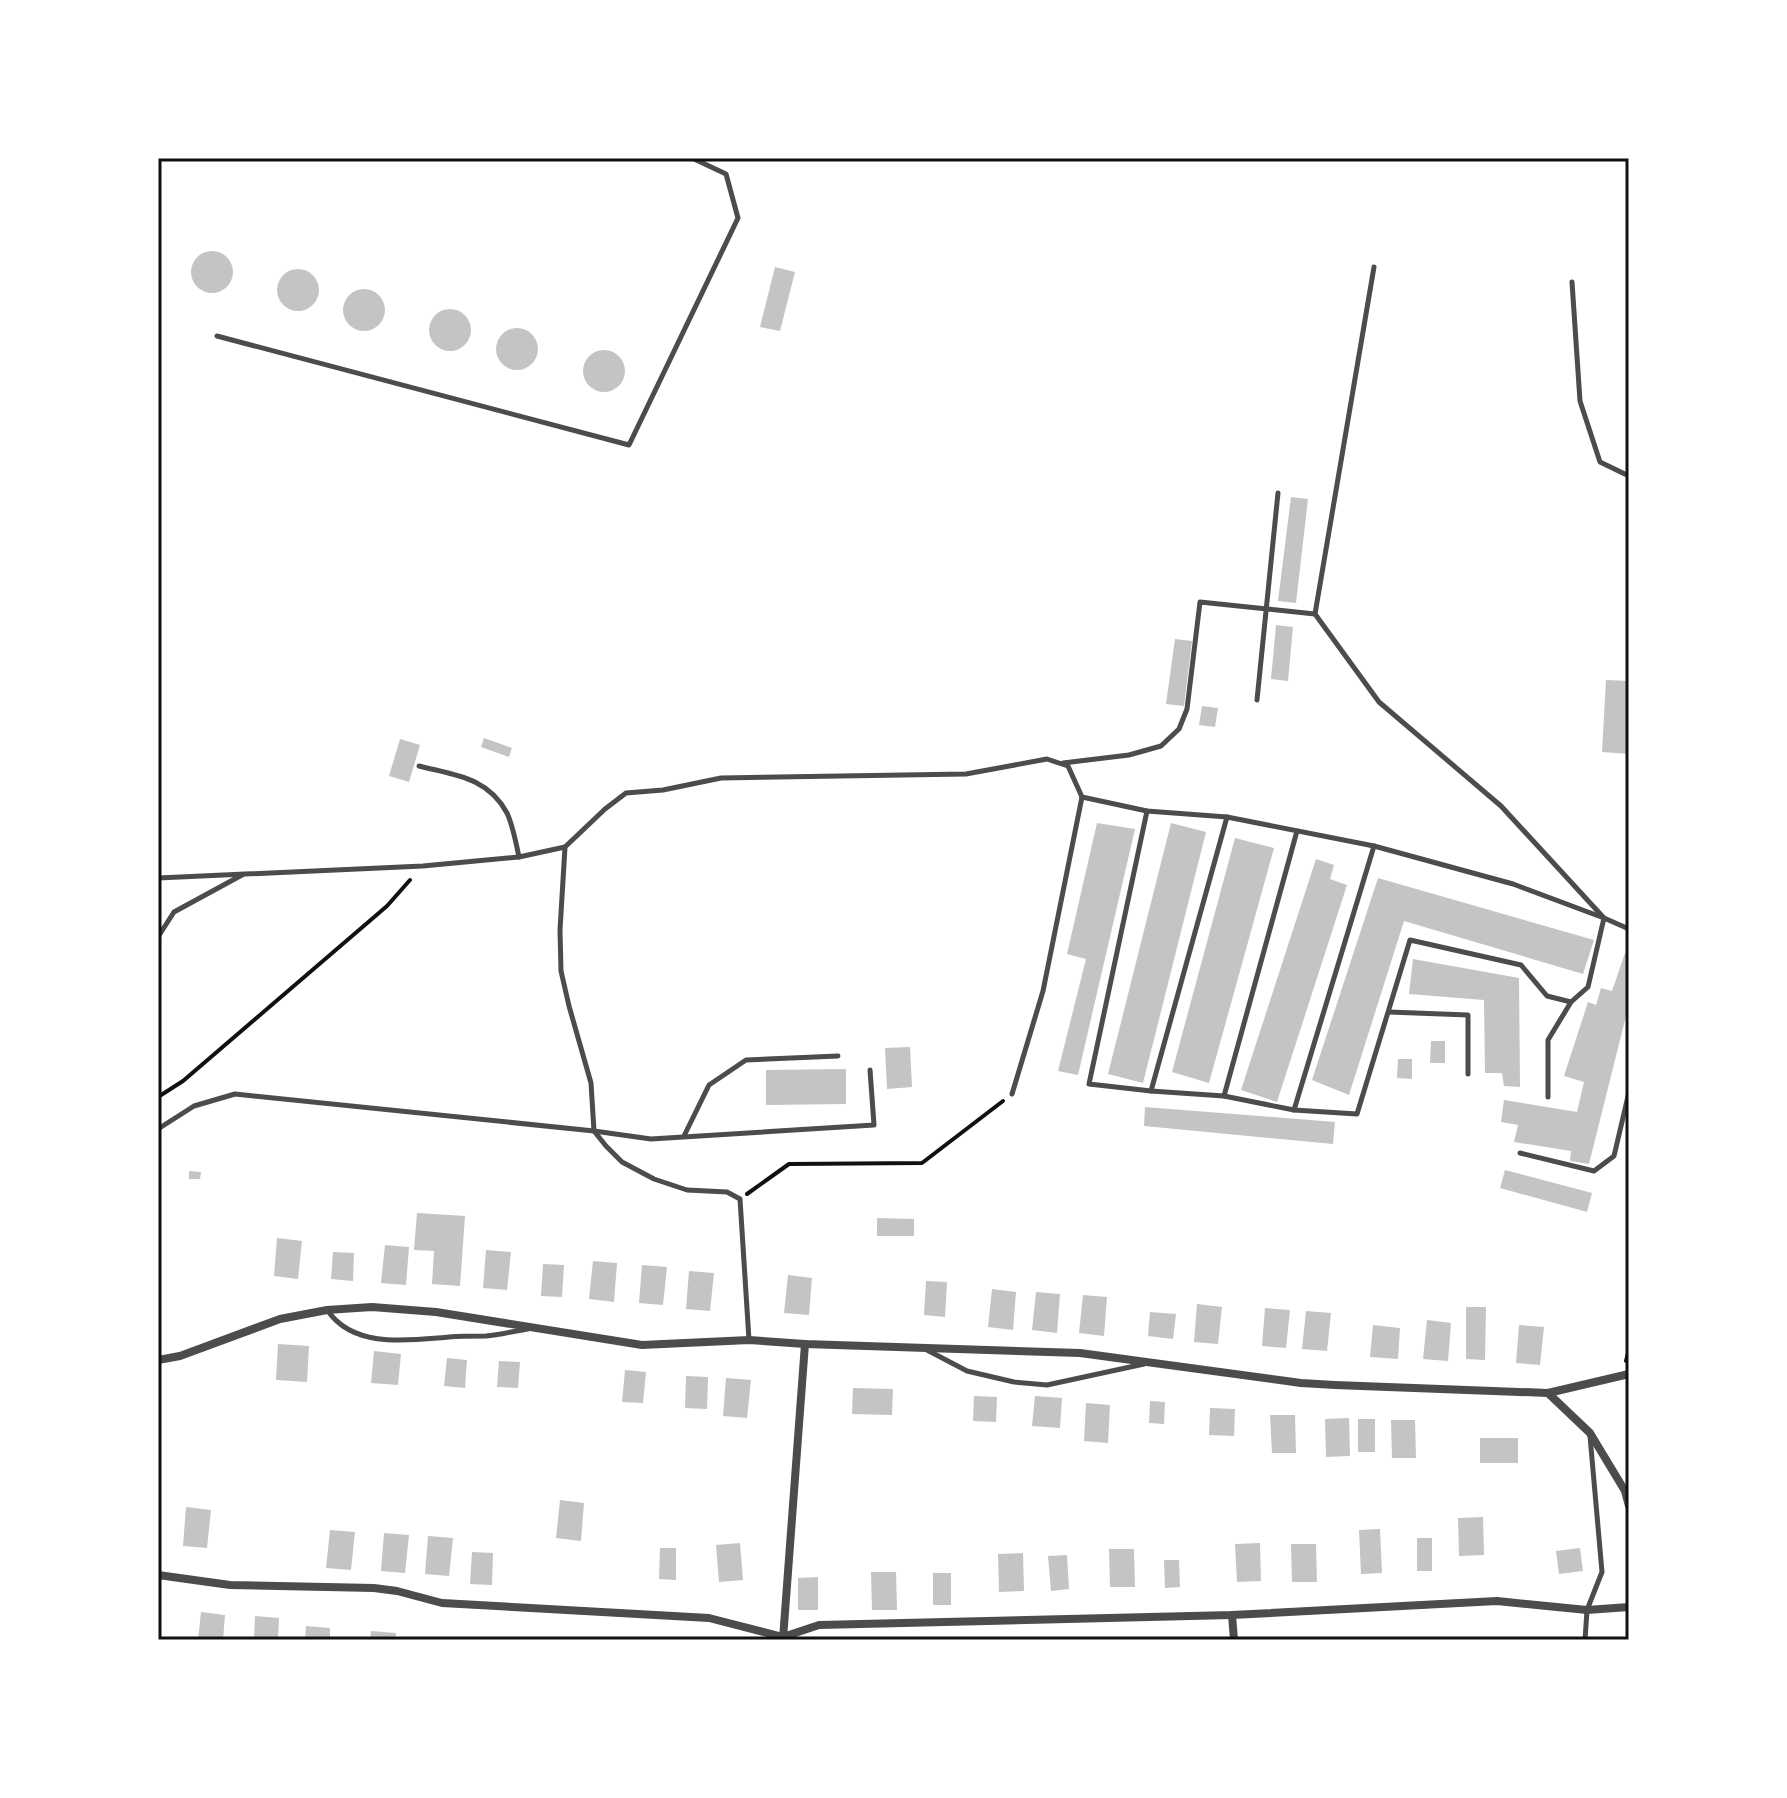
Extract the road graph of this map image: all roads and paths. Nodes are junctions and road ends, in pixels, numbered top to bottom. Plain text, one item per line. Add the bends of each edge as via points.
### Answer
1 (692, 158) edge
2 (1374, 267) dead end
3 (1572, 282) dead end
4 (217, 336) dead end
5 (1629, 476) edge
6 (1278, 493) dead end
7 (1266, 609) junction
8 (1315, 614) junction
9 (1257, 700) dead end
10 (1058, 763) junction
11 (419, 766) dead end
12 (1082, 797) junction
13 (1147, 811) junction
14 (1227, 817) junction
15 (1297, 831) junction
16 (1374, 846) junction
17 (565, 847) junction
18 (519, 857) junction
19 (423, 866) junction
20 (243, 874) junction
21 (158, 878) edge
22 (1604, 918) junction
23 (1629, 929) edge
24 (158, 937) edge
25 (1571, 1002) junction
26 (1389, 1012) junction
27 (838, 1056) dead end
28 (870, 1070) dead end
29 (1468, 1074) dead end
30 (1151, 1091) junction
31 (1629, 1092) edge
32 (1012, 1094) joint
33 (1224, 1096) junction
34 (158, 1097) edge
35 (1548, 1097) dead end
36 (1294, 1110) junction
37 (158, 1129) edge
38 (594, 1131) junction
39 (684, 1137) junction
40 (1520, 1153) dead end
41 (740, 1199) junction
42 (327, 1310) junction
43 (537, 1328) junction
44 (749, 1340) junction
45 (805, 1344) junction
46 (925, 1348) junction
47 (158, 1360) edge
48 (1149, 1363) junction
49 (1629, 1374) edge
50 (1548, 1393) junction
51 (1590, 1433) junction
52 (1629, 1506) edge
53 (158, 1575) edge
54 (1629, 1607) edge
55 (1587, 1610) junction
56 (1232, 1615) junction
57 (783, 1639) edge
58 (1234, 1640) edge
59 (1585, 1640) edge

1 - 4 lane via 726,174 738,218 629,445
2 - 8 lane
3 - 5 lane via 1580,401 1600,462
6 - 7 lane
7 - 8 lane
7 - 9 lane
7 - 10 lane via 1200,602 1187,709 1179,729 1161,746
8 - 22 lane via 1379,702 1501,806
10 - 12 lane via 1068,766
10 - 17 lane via 1047,759 966,774 721,778 626,793
11 - 18 lane via 484,785 508,815
12 - 13 lane
12 - 32 lane via 1043,991
13 - 14 lane
13 - 30 lane via 1089,1084
14 - 15 lane
14 - 30 lane
15 - 16 lane
15 - 33 lane
16 - 22 lane via 1513,884
16 - 36 lane
17 - 18 lane
17 - 38 lane via 561,971 591,1083
18 - 19 lane
19 - 20 lane
19 - 34 path via 387,906
20 - 21 lane
20 - 24 lane via 174,912
22 - 23 lane
22 - 25 lane via 1588,987
25 - 26 lane via 1547,996 1521,965 1410,940
25 - 35 lane via 1548,1040
26 - 29 lane via 1468,1015
26 - 36 lane via 1357,1114
27 - 39 lane via 746,1060 709,1085
28 - 39 lane via 874,1125
30 - 33 lane
31 - 40 lane via 1614,1156 1594,1171
32 - 41 path via 922,1163 789,1164
33 - 36 lane
37 - 38 lane via 194,1106 235,1094
38 - 39 lane via 651,1139
38 - 41 lane via 622,1162 654,1179
41 - 44 lane
42 - 43 street via 404,1309
42 - 43 lane via 349,1329 393,1341
42 - 47 street via 280,1319
43 - 44 street via 642,1345
44 - 45 street
45 - 46 street
45 - 57 street
46 - 48 street via 1080,1353
46 - 48 lane via 967,1371 1047,1385
48 - 50 street via 1301,1383
49 - 50 street
50 - 51 street
51 - 52 street
51 - 55 lane via 1602,1572
53 - 57 street via 230,1585 374,1588 442,1603 709,1618
54 - 55 street
55 - 56 street via 1497,1601
55 - 59 lane
56 - 57 street via 819,1625
56 - 58 street

